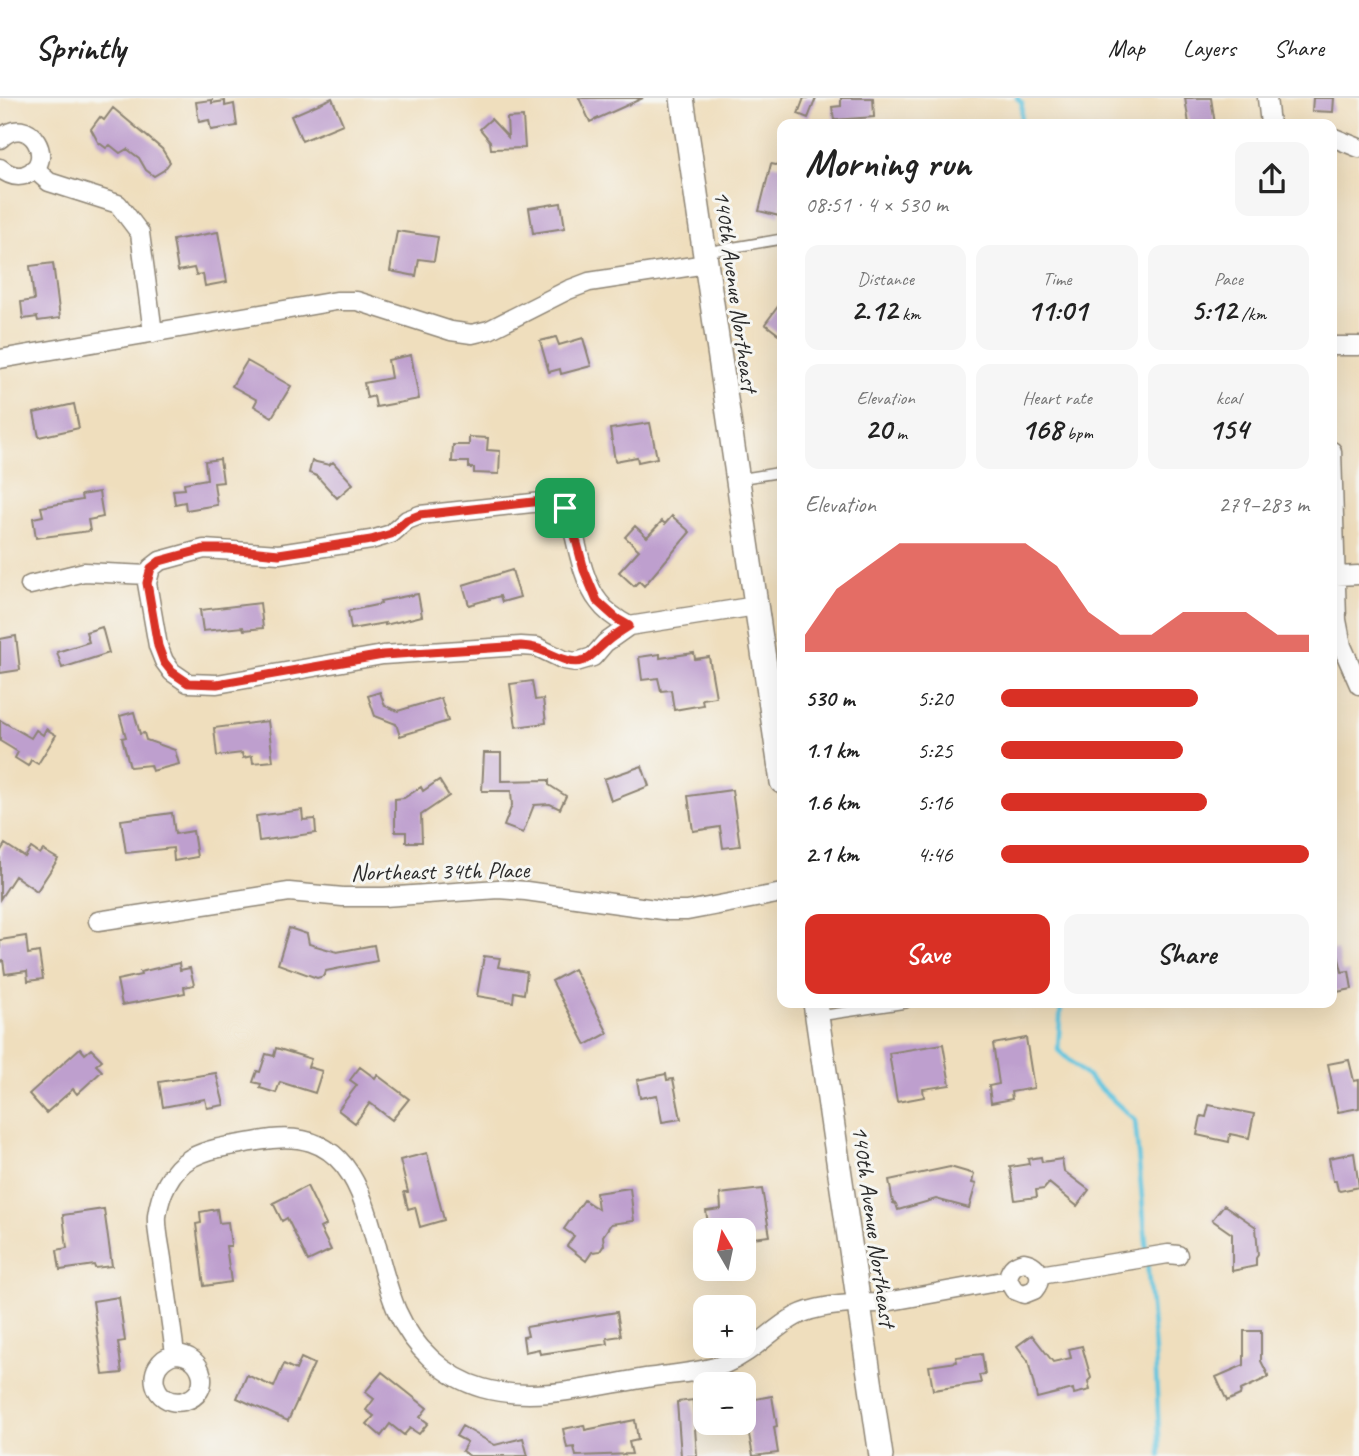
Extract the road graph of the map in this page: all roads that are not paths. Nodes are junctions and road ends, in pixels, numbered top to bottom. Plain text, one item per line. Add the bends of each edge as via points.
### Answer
1 (682, 98) edge
2 (1267, 98) edge
3 (1269, 119) edge
4 (0, 139) edge
5 (1337, 139) edge
6 (1359, 148) edge
7 (0, 167) edge
8 (34, 169) junction
9 (777, 240) edge
10 (705, 258) junction
11 (153, 332) junction
12 (1337, 346) edge
13 (1359, 346) edge
14 (0, 359) edge
15 (777, 473) edge
16 (738, 479) junction
17 (149, 572) junction
18 (1359, 575) edge
19 (1337, 576) edge
20 (30, 585) dead end
21 (1337, 598) edge
22 (756, 606) junction
23 (629, 626) junction
24 (1359, 685) edge
25 (777, 748) edge
26 (777, 894) edge
27 (98, 921) dead end
28 (842, 1008) edge
29 (816, 1010) edge
30 (1178, 1255) dead end
31 (858, 1303) junction
32 (175, 1354) dead end
33 (881, 1456) edge

1 - 10 street, 140th Avenue Northeast
2 - 3 street
4 - 8 street via 14,131 33,137 40,149
5 - 6 street
7 - 8 street via 14,176
8 - 11 street via 49,182 118,205 140,233
9 - 10 lane
10 - 11 street via 589,282 472,334 357,301
10 - 16 street, 140th Avenue Northeast
11 - 14 street
12 - 13 street
15 - 16 lane
16 - 22 street, 140th Avenue Northeast
17 - 20 street via 84,572
17 - 23 street via 160,561 204,549 279,554 385,537 420,515 551,501 569,513 597,601
17 - 23 street via 147,583 164,662 181,680 198,685 383,655 521,646 537,647 576,662 593,657
18 - 19 street
21 - 24 street via 1342,646
22 - 23 street
22 - 25 street, 140th Avenue Northeast
26 - 27 street, Northeast 34th Place via 668,911 498,889 384,897 289,892
28 - 29 lane
29 - 31 street, 140th Avenue Northeast
30 - 31 street via 1040,1275 1038,1286 1024,1294 1014,1290 1008,1280
31 - 32 street via 799,1315 744,1354 708,1369 556,1392 525,1394 482,1388 440,1366 408,1332 357,1185 339,1157 307,1140 265,1139 189,1159 161,1194 157,1219
31 - 33 street, 140th Avenue Northeast

